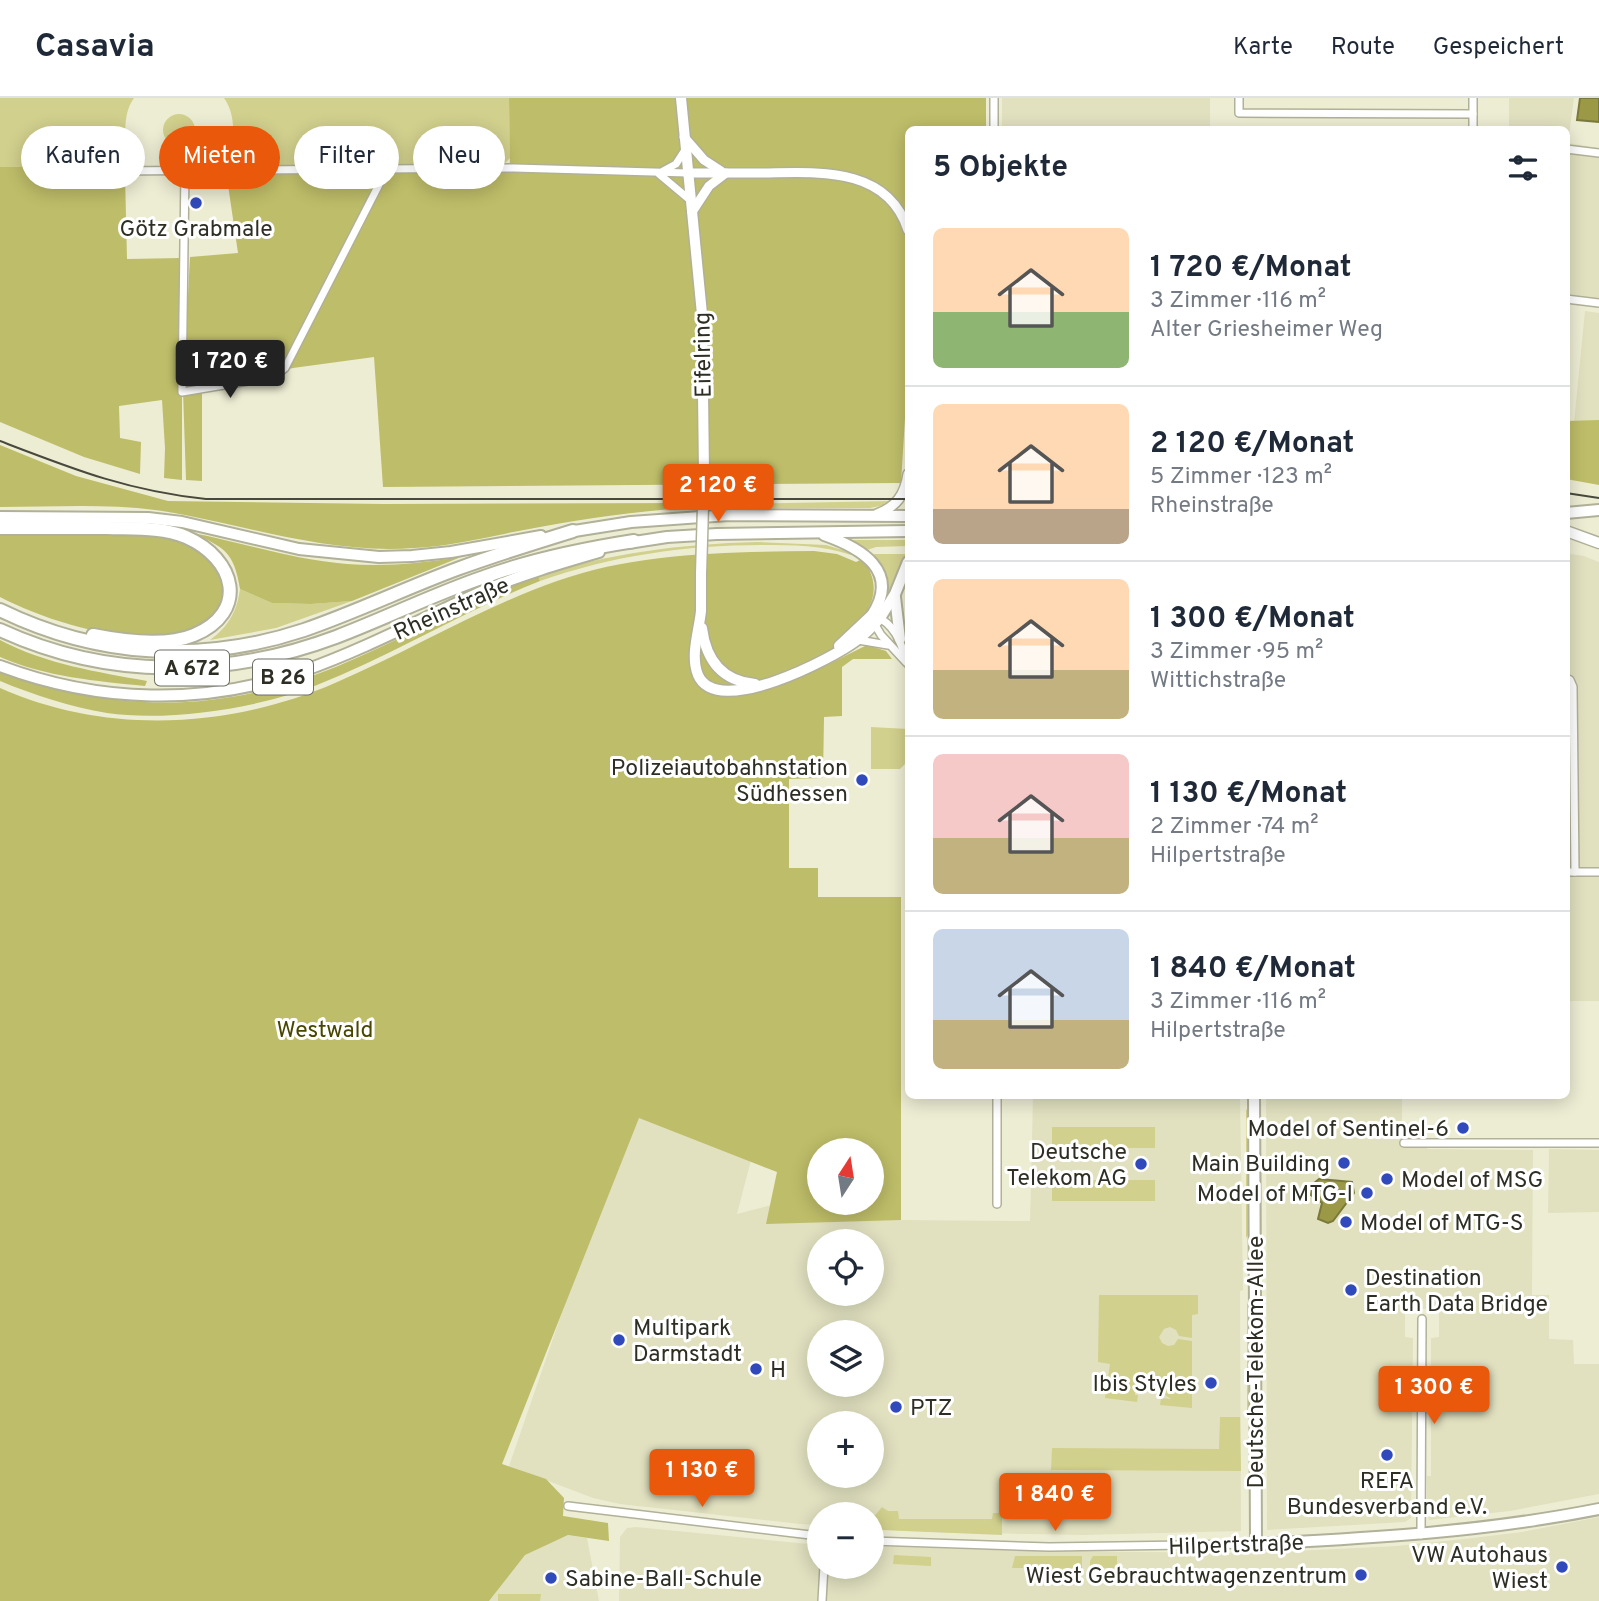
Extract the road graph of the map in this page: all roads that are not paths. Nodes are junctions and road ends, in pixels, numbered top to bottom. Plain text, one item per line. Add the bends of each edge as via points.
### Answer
1 (681, 98) edge
2 (994, 98) edge
3 (1239, 98) edge
4 (1473, 98) edge
5 (1473, 114) junction
6 (994, 126) edge
7 (1473, 126) edge
8 (684, 137) junction
9 (1570, 149) edge
10 (685, 150) junction
11 (1599, 153) edge
12 (399, 169) edge
13 (659, 173) junction
14 (688, 173) junction
15 (726, 173) junction
16 (185, 189) edge
17 (377, 189) edge
18 (690, 200) junction
19 (692, 212) junction
20 (905, 224) edge
21 (1570, 299) edge
22 (1599, 303) edge
23 (905, 489) edge
24 (1599, 509) edge
25 (1570, 512) edge
26 (872, 516) junction
27 (905, 516) edge
28 (0, 517) edge
29 (0, 528) edge
30 (573, 531) junction
31 (905, 531) edge
32 (1570, 531) edge
33 (815, 532) junction
34 (634, 541) junction
35 (1599, 543) edge
36 (905, 569) edge
37 (895, 594) junction
38 (0, 610) edge
39 (701, 613) junction
40 (875, 619) junction
41 (21, 620) junction
42 (0, 630) edge
43 (858, 640) junction
44 (895, 642) junction
45 (826, 659) junction
46 (905, 659) edge
47 (0, 666) edge
48 (1570, 680) edge
49 (766, 684) junction
50 (1570, 872) edge
51 (1599, 872) edge
52 (997, 1099) edge
53 (1254, 1099) edge
54 (1404, 1143) dead end
55 (1599, 1143) edge
56 (997, 1205) dead end
57 (1422, 1319) dead end
58 (568, 1506) dead end
59 (1599, 1509) edge
60 (807, 1535) edge
61 (1422, 1535) junction
62 (884, 1541) edge
63 (1255, 1544) junction
64 (823, 1579) edge
65 (822, 1601) edge

1 - 8 main road, Eifelring
2 - 6 street
3 - 5 street via 1239,113
4 - 5 street
5 - 7 street
8 - 10 main road, Eifelring
8 - 15 street via 704,160
9 - 11 street
10 - 13 street via 676,164
10 - 14 main road, Eifelring
12 - 13 street
13 - 14 street
13 - 18 street
14 - 15 street
14 - 18 main road, Eifelring
15 - 19 street via 709,186
15 - 20 street via 814,172 854,178 888,198
16 - 17 street via 182,392 273,377 285,368
18 - 19 main road, Eifelring
19 - 39 main road, Eifelring, bridge via 702,314
21 - 22 street
23 - 26 street via 889,509
24 - 25 main road
26 - 27 main road, Rheinstraße
26 - 30 main road, Rheinstraße via 729,515
28 - 30 main road, Rheinstraße via 148,519 299,549 379,557 451,552
29 - 41 highway via 170,532 214,553 228,575 224,611 191,636 153,642 106,638
30 - 41 highway, A 672 via 456,569 303,630 230,648 176,652 116,648
31 - 33 main road, Rheinstraße / B 26
32 - 35 main road
33 - 34 main road, Rheinstraße / B 26
33 - 40 main road via 854,546 873,562 881,590
34 - 42 highway, A 672 via 515,566 326,641 240,664 178,669 119,665 46,648
34 - 47 main road, Rheinstraße / B 26 via 485,590 334,659 241,688 186,695 108,693
36 - 37 main road
37 - 40 main road
37 - 44 main road
38 - 41 highway, A 672
39 - 49 main road, Eifelring via 707,653 720,672 743,682
39 - 49 main road, Eifelring via 695,661 704,683 728,692
40 - 43 main road, Eifelring
40 - 44 street
40 - 44 street via 889,625
40 - 45 main road, Eifelring
43 - 44 street
43 - 45 main road, Eifelring
44 - 46 street
45 - 49 main road, Eifelring
48 - 50 street
50 - 51 street
52 - 56 street
53 - 63 main road, Deutsche-Telekom-Allee
54 - 55 street
57 - 61 street
58 - 60 street
59 - 61 main road, Hilpertstraße
61 - 63 main road, Hilpertstraße
62 - 63 street, Hilpertstraße via 1049,1547
64 - 65 street

